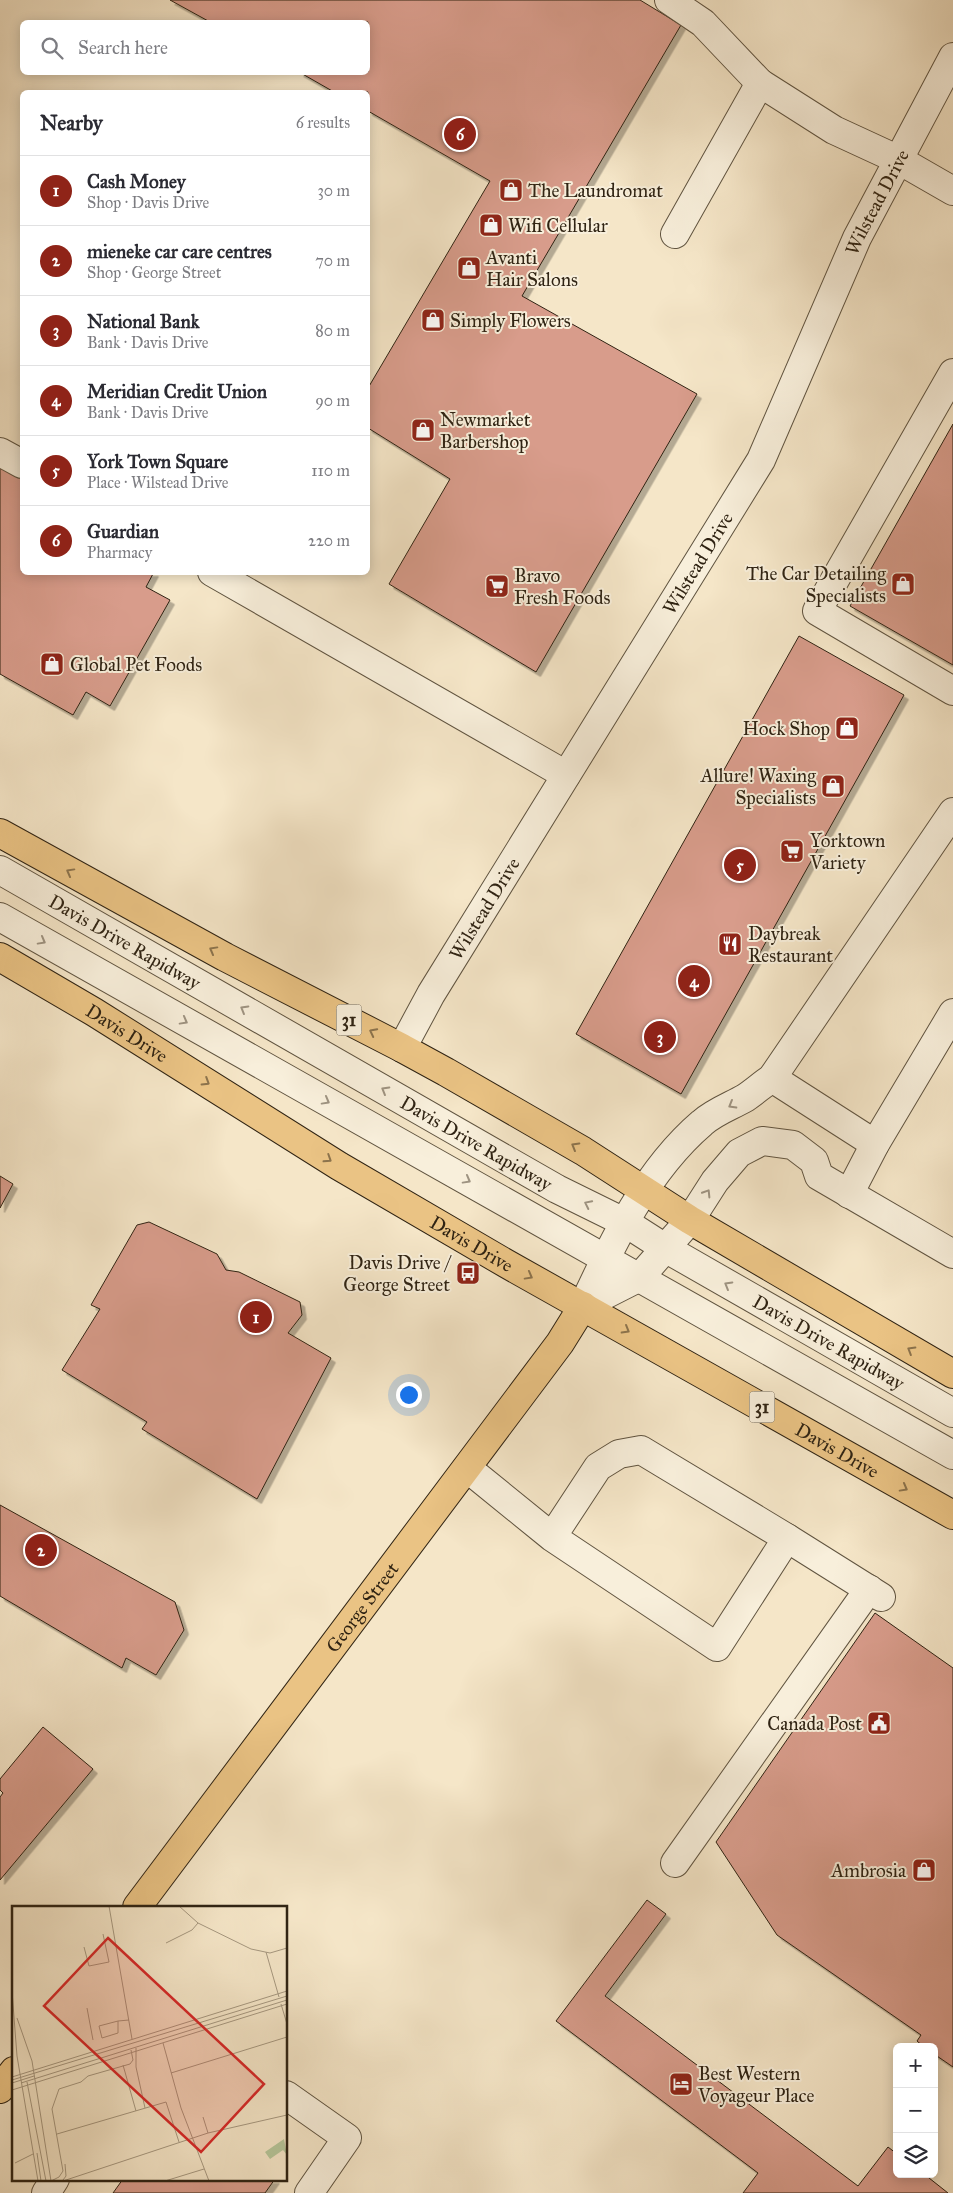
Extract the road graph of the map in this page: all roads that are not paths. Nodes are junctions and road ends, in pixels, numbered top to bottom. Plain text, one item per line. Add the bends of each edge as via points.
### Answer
1 (669, 0) edge
2 (953, 57) edge
3 (760, 83) junction
4 (899, 160) junction
5 (953, 191) edge
6 (675, 234) dead end
7 (953, 373) edge
8 (0, 452) edge
9 (20, 463) edge
10 (217, 575) edge
11 (953, 691) edge
12 (566, 775) junction
13 (953, 812) edge
14 (0, 833) edge
15 (0, 870) edge
16 (0, 917) edge
17 (0, 957) edge
18 (953, 1013) edge
19 (402, 1048) junction
20 (772, 1078) junction
21 (875, 1144) junction
22 (644, 1191) junction
23 (849, 1194) junction
24 (690, 1220) junction
25 (626, 1223) junction
26 (665, 1248) junction
27 (953, 1254) edge
28 (605, 1259) junction
29 (640, 1277) junction
30 (583, 1306) junction
31 (953, 1374) edge
32 (953, 1413) edge
33 (953, 1455) edge
34 (467, 1468) junction
35 (953, 1515) edge
36 (552, 1537) junction
37 (787, 1538) junction
38 (675, 1863) dead end
39 (138, 1906) edge
40 (12, 2074) edge
41 (0, 2089) edge
42 (288, 2096) edge
43 (54, 2180) edge
44 (46, 2193) edge
45 (309, 2193) edge

1 - 3 street via 704,23
2 - 4 street, Wilstead Drive
3 - 4 street via 834,130
3 - 6 street
4 - 5 street
4 - 12 street, Wilstead Drive via 857,238 761,460
7 - 11 street via 817,611
8 - 9 street
10 - 12 street
12 - 19 street, Wilstead Drive via 431,994
13 - 20 street
19 -> 14 main road, 31 via 225,957
25 -> 15 street, Davis Drive Rapidway via 557,1188
16 -> 28 street, Davis Drive Rapidway
17 -> 30 main road, Davis Drive / 31 via 94,1012 338,1166
18 - 21 street
22 -> 19 main road, 31 via 583,1151
20 - 21 street
20 -> 22 street via 747,1097 704,1121 672,1153
21 - 23 street
22 - 24 main road, 31
22 - 25 street
24 -> 23 street via 715,1181 739,1153 762,1140 793,1146 814,1160 819,1176
23 - 27 street
24 - 26 street
31 -> 24 main road, 31
25 - 26 street, Davis Drive Rapidway
25 - 28 street
26 - 29 street
32 -> 26 street, Davis Drive Rapidway
28 - 29 street, Davis Drive Rapidway
28 - 30 street
29 - 30 street
29 - 33 street, Davis Drive Rapidway
30 - 34 main road, George Street via 560,1343
30 -> 35 main road, Davis Drive / 31
34 - 36 street
34 - 39 main road, George Street
36 - 37 street via 598,1467 619,1454 641,1450
36 - 37 street via 716,1647
37 - 38 street via 875,1593
40 - 41 main road
42 - 45 street via 347,2138
43 - 44 street

